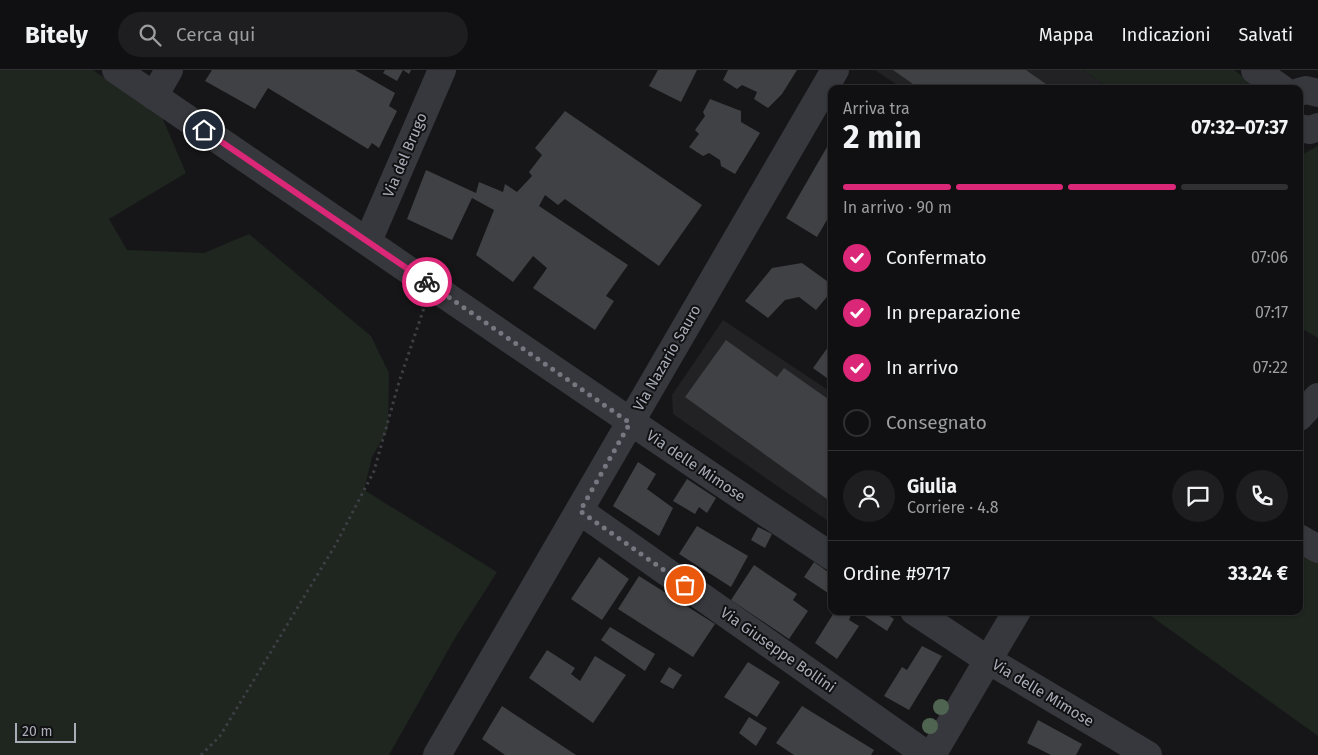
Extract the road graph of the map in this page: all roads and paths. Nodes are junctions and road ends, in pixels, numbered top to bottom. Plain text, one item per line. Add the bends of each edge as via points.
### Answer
1 (116, 70) edge
2 (169, 70) edge
3 (442, 70) edge
4 (835, 70) edge
5 (1255, 70) edge
6 (1276, 85) edge
7 (1303, 91) edge
8 (1318, 94) edge
9 (154, 96) junction
10 (1318, 127) edge
11 (1303, 129) edge
12 (368, 241) junction
13 (432, 285) junction
14 (1318, 397) edge
15 (1303, 413) edge
16 (630, 423) junction
17 (580, 511) junction
18 (1303, 540) edge
19 (1318, 549) edge
20 (828, 554) edge
21 (920, 615) edge
22 (1015, 615) edge
23 (988, 660) junction
24 (442, 753) edge
25 (201, 755) edge
26 (927, 755) edge
27 (932, 755) edge
28 (1148, 755) edge

1 - 9 street, Via delle Mimose
2 - 9 street
3 - 12 street, Via del Brugo
4 - 16 street, Via Nazario Sauro
5 - 6 street
7 - 8 street
9 - 12 street, Via delle Mimose
10 - 11 street
12 - 13 street, Via delle Mimose
13 - 16 street, Via delle Mimose
13 - 25 path via 374,471 336,544 225,728
14 - 15 street
16 - 17 street, Via Nazario Sauro
16 - 20 street, Via delle Mimose
17 - 24 street, Via Nazario Sauro
17 - 26 street, Via Giuseppe Bollini
18 - 19 street
21 - 23 street, Via delle Mimose
22 - 23 street
23 - 27 street
23 - 28 street, Via delle Mimose

